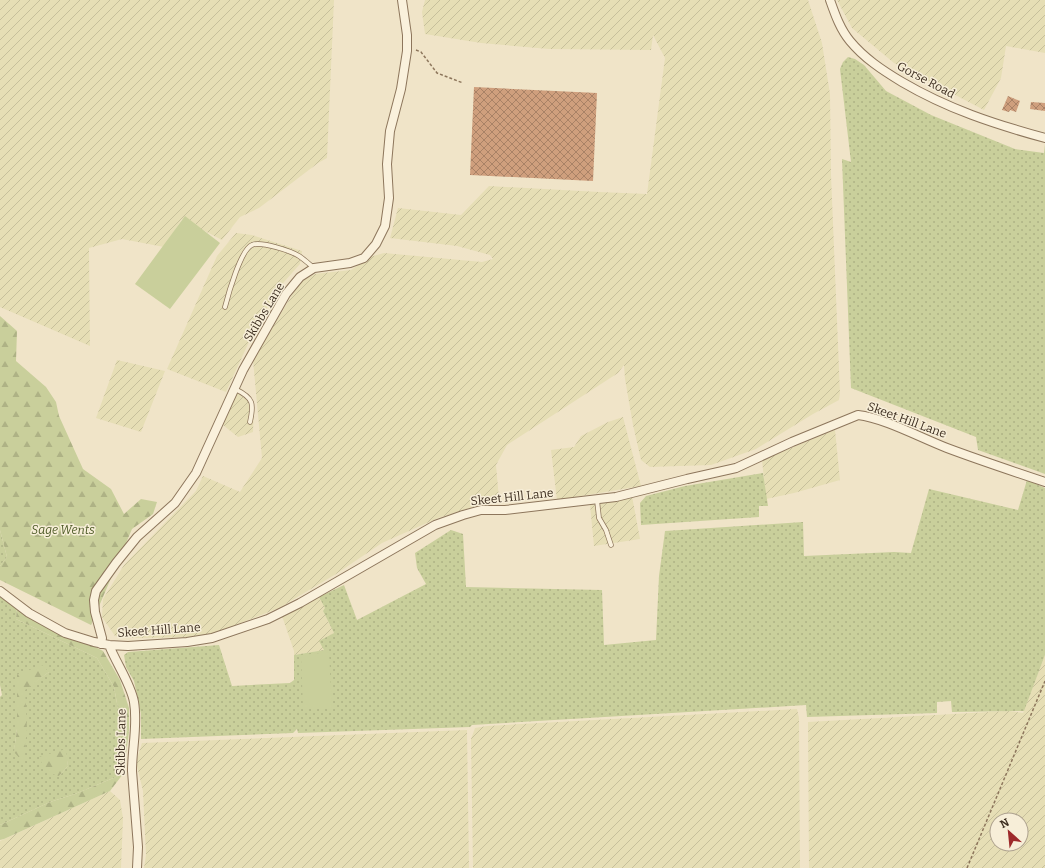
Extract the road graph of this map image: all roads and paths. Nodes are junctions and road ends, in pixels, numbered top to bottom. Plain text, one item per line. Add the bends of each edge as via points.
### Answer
1 (402, 0) edge
2 (830, 0) edge
3 (406, 51) junction
4 (463, 83) dead end
5 (1045, 138) edge
6 (314, 268) junction
7 (225, 306) dead end
8 (236, 389) junction
9 (250, 422) dead end
10 (1045, 482) edge
11 (597, 500) junction
12 (611, 545) dead end
13 (0, 591) edge
14 (105, 645) junction
15 (1045, 681) edge
16 (137, 868) edge
17 (967, 868) edge

1 - 3 street, Skibbs Lane via 407,34
2 - 5 street, Gorse Road via 838,22 850,41 876,67 922,94 971,116
3 - 4 path via 413,48 421,52 437,73
3 - 6 street, Skibbs Lane via 401,89 390,131 387,164 389,198 385,226 376,244 364,258 350,263
6 - 7 lane via 298,256 267,245 252,245 239,265
6 - 8 street, Skibbs Lane via 300,277 286,294 243,370
8 - 9 lane via 250,400 253,409
8 - 14 street, Skibbs Lane via 190,483 174,503 137,537 96,592 95,612
10 - 11 street, Skeet Hill Lane via 947,448 887,423 858,415 736,468
11 - 12 lane via 599,518
11 - 14 street, Skeet Hill Lane via 505,510 481,510 462,515 435,525 338,582 268,619 200,640 128,646
13 - 14 street, Skeet Hill Lane via 29,613 65,633
14 - 16 street, Skibbs Lane via 134,701 132,771 138,847
15 - 17 path

